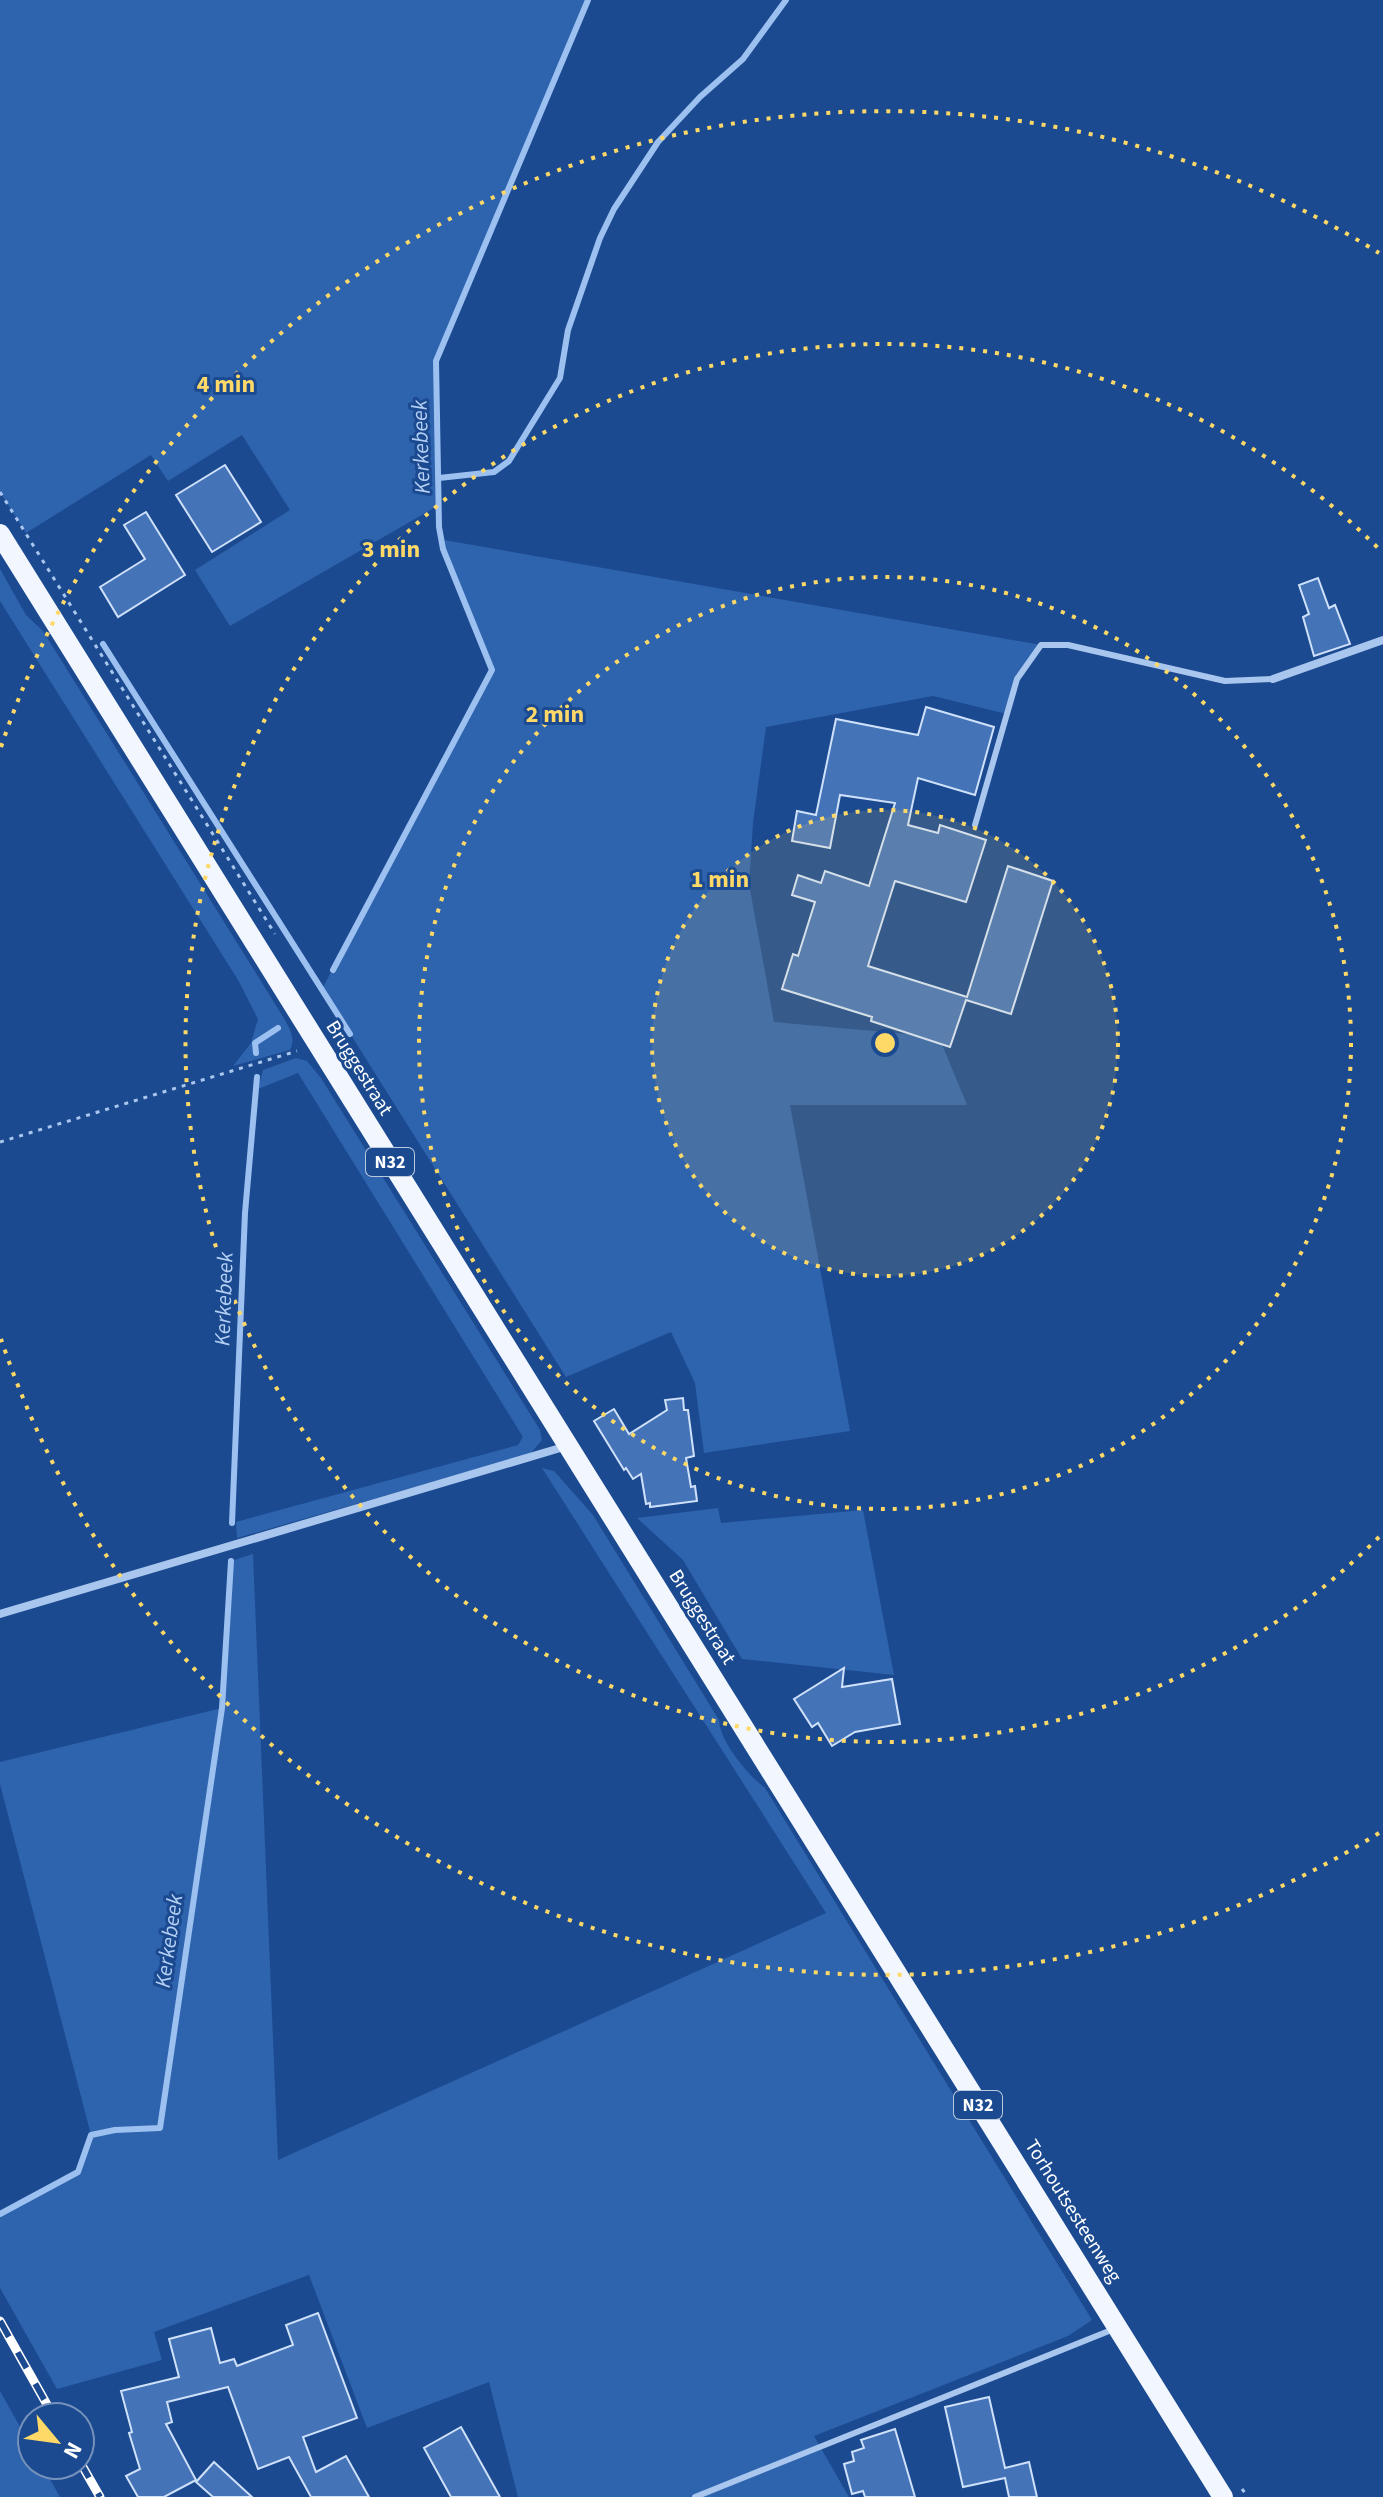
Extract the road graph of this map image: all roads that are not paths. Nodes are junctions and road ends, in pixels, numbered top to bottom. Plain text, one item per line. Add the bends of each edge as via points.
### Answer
1 (0, 534) edge
2 (1383, 640) edge
3 (1273, 679) joint
4 (975, 825) dead end
5 (567, 1445) junction
6 (0, 1614) edge
7 (780, 1789) joint
8 (1117, 2327) junction
9 (695, 2497) edge
10 (1223, 2497) edge

1 - 5 main road, Bruggestraat / N32
2 - 3 street
3 - 4 lane via 1225,681 1081,647 1041,645 1017,679
5 - 6 street
5 - 7 main road, Bruggestraat / N32
7 - 8 main road, Torhoutsesteenweg / N32
8 - 9 lane
8 - 10 main road, Torhoutsesteenweg / N32

